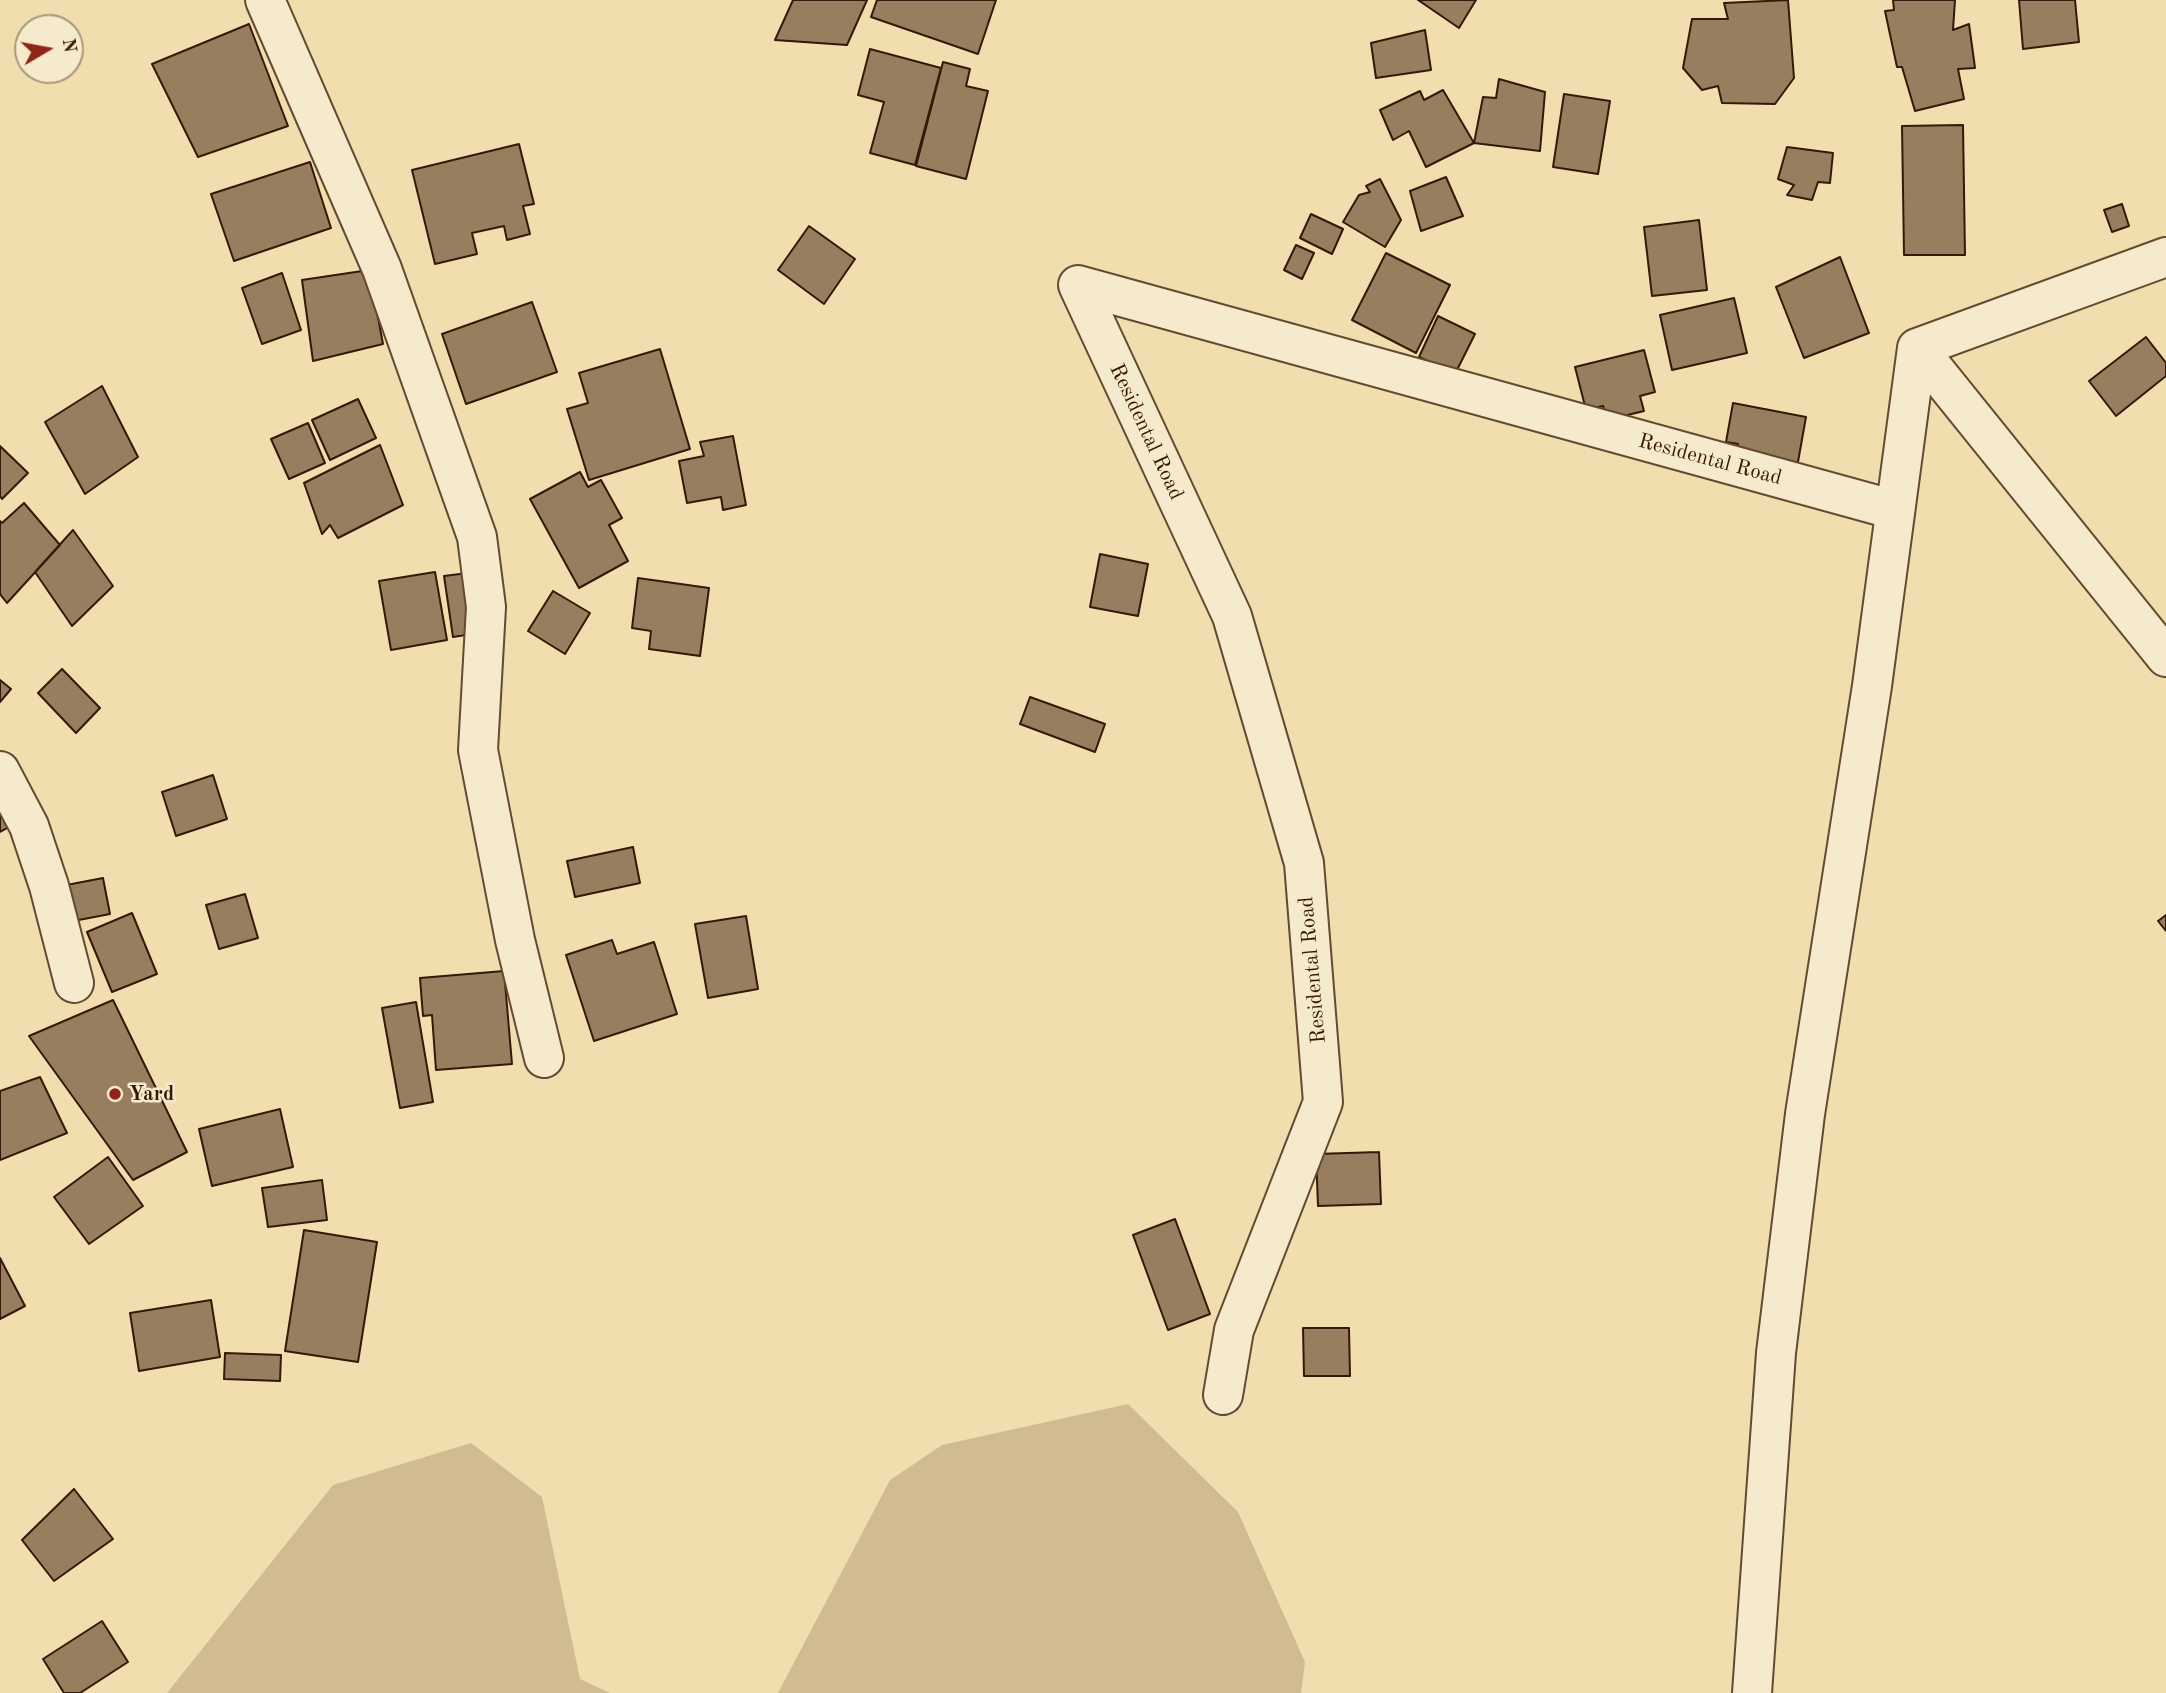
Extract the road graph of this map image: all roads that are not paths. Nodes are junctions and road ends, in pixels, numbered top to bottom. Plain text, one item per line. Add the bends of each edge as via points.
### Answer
1 (265, 0) edge
2 (2166, 257) edge
3 (1917, 348) junction
4 (1895, 510) junction
5 (2166, 657) edge
6 (0, 771) edge
7 (74, 983) dead end
8 (544, 1058) dead end
9 (1223, 1395) dead end
10 (1752, 1693) edge

1 - 8 street via 382,269 477,537 486,607 478,750 515,940
2 - 3 street
3 - 4 street
3 - 5 street
4 - 9 street, Residental Road via 1078,285 1232,616 1304,863 1323,1101 1234,1330
4 - 10 street via 1798,1167 1776,1353
6 - 7 street via 29,826

